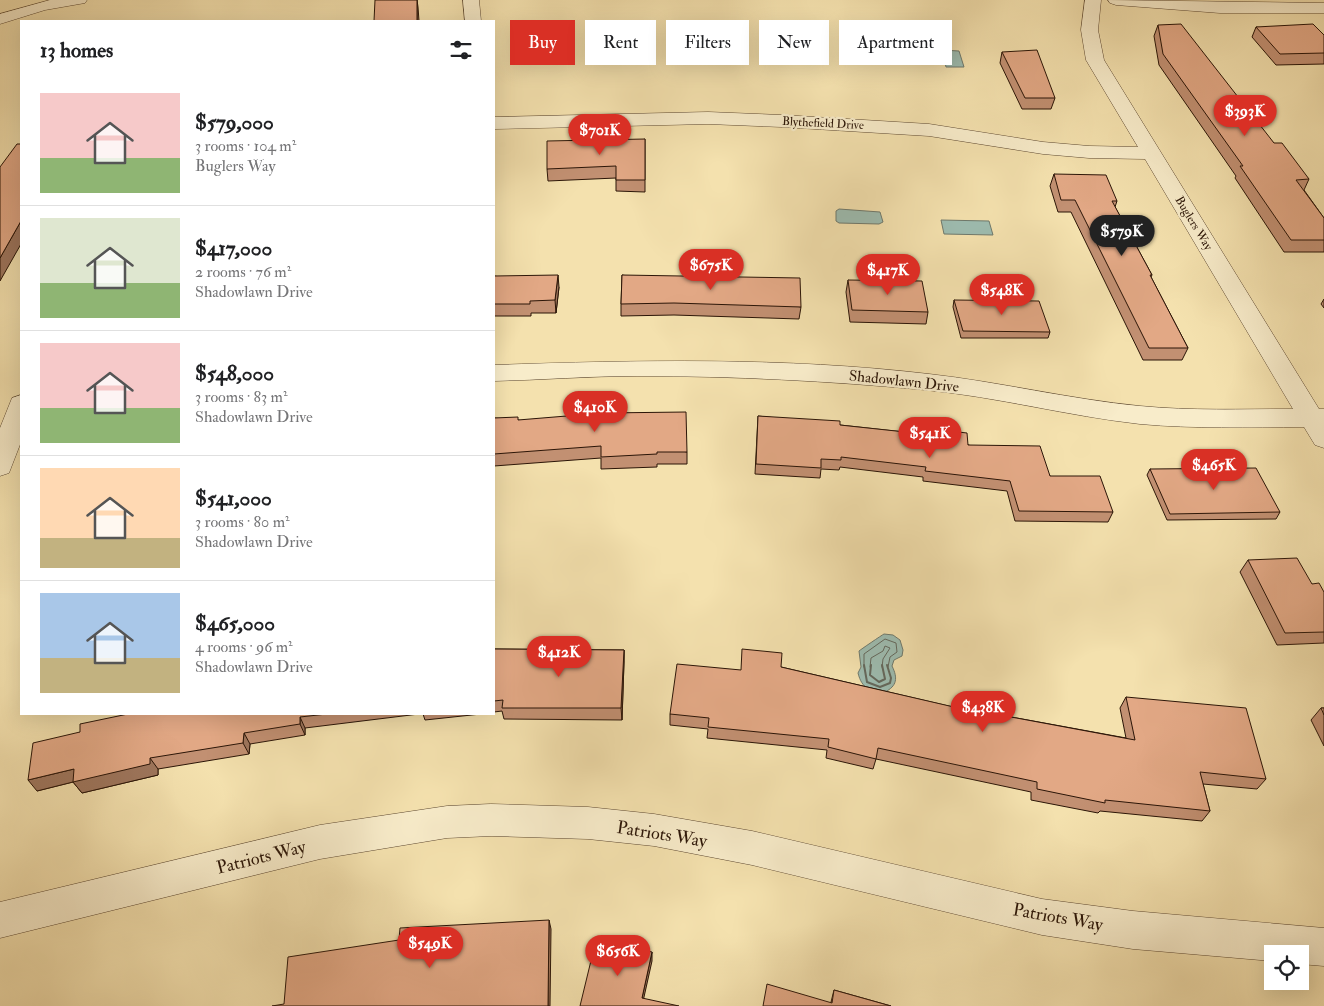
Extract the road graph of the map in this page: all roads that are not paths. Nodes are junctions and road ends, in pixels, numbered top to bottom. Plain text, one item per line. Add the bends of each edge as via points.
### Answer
1 (79, 0) edge
2 (471, 0) edge
3 (1093, 0) edge
4 (1116, 0) edge
5 (1324, 8) edge
6 (0, 19) edge
7 (472, 20) edge
8 (495, 123) edge
9 (1152, 153) junction
10 (495, 373) edge
11 (20, 407) edge
12 (1320, 425) edge
13 (10, 436) edge
14 (0, 466) edge
15 (0, 920) edge
16 (1324, 947) edge

1 - 6 street via 43,6
2 - 7 street
3 - 9 street, Buglers Way via 1088,34 1095,60
4 - 5 street via 1162,6
8 - 9 street, Blythefield Drive via 699,118 782,121 929,130 1043,148
9 - 12 street, Buglers Way
10 - 12 street, Shadowlawn Drive via 636,368 798,372 928,382 1141,415
11 - 13 street
13 - 14 street
15 - 16 street, Patriots Way via 320,842 446,822 499,821 588,823 654,830 752,848 1042,917 1132,930

